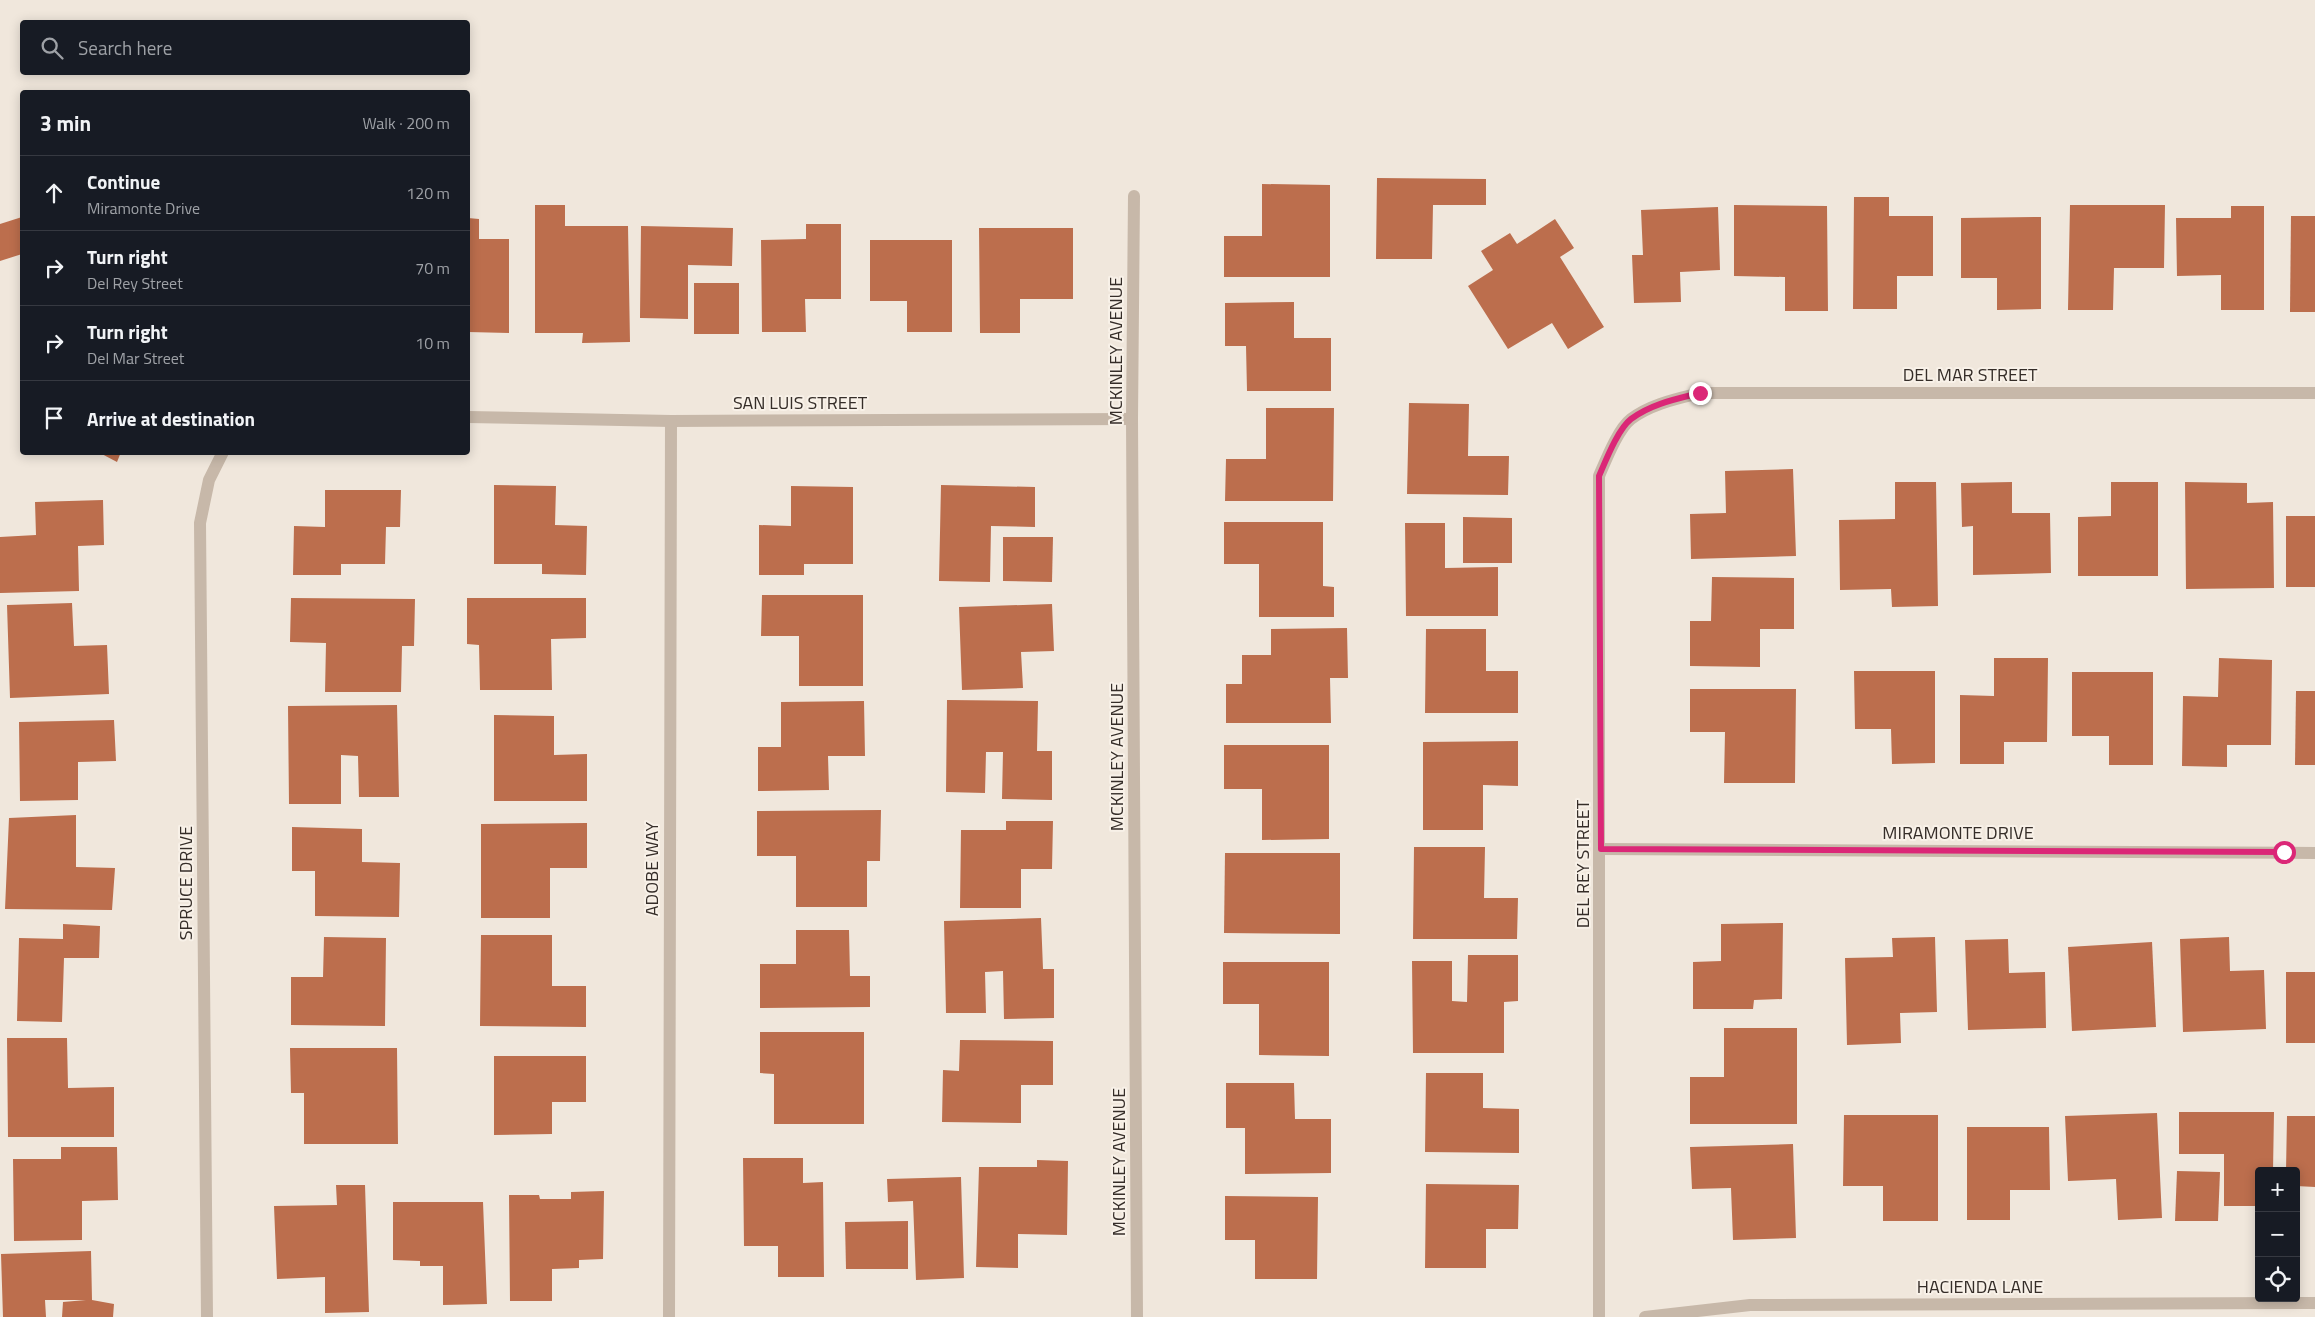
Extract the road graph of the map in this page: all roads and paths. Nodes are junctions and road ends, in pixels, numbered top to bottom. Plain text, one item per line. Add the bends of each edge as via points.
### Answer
1 (1134, 196) dead end
2 (2315, 393) edge
3 (470, 417) edge
4 (1132, 419) junction
5 (1630, 420) joint
6 (671, 421) junction
7 (222, 455) edge
8 (1601, 849) junction
9 (2315, 853) edge
10 (2315, 1303) edge
11 (207, 1317) edge
12 (668, 1317) edge
13 (1137, 1317) edge
14 (1599, 1317) edge
15 (1645, 1317) edge

1 - 4 street, MCKINLEY AVENUE
2 - 5 street, DEL MAR STREET via 1719,392 1662,402
3 - 6 street, SAN LUIS STREET
4 - 6 street, SAN LUIS STREET
4 - 13 street, MCKINLEY AVENUE
5 - 8 street, DEL REY STREET via 1609,452 1599,476
6 - 12 street, ADOBE WAY
7 - 11 street, SPRUCE DRIVE via 209,480 200,524
8 - 9 street, MIRAMONTE DRIVE
8 - 14 street, DEL REY STREET
10 - 15 street, HACIENDA LANE via 1750,1305

